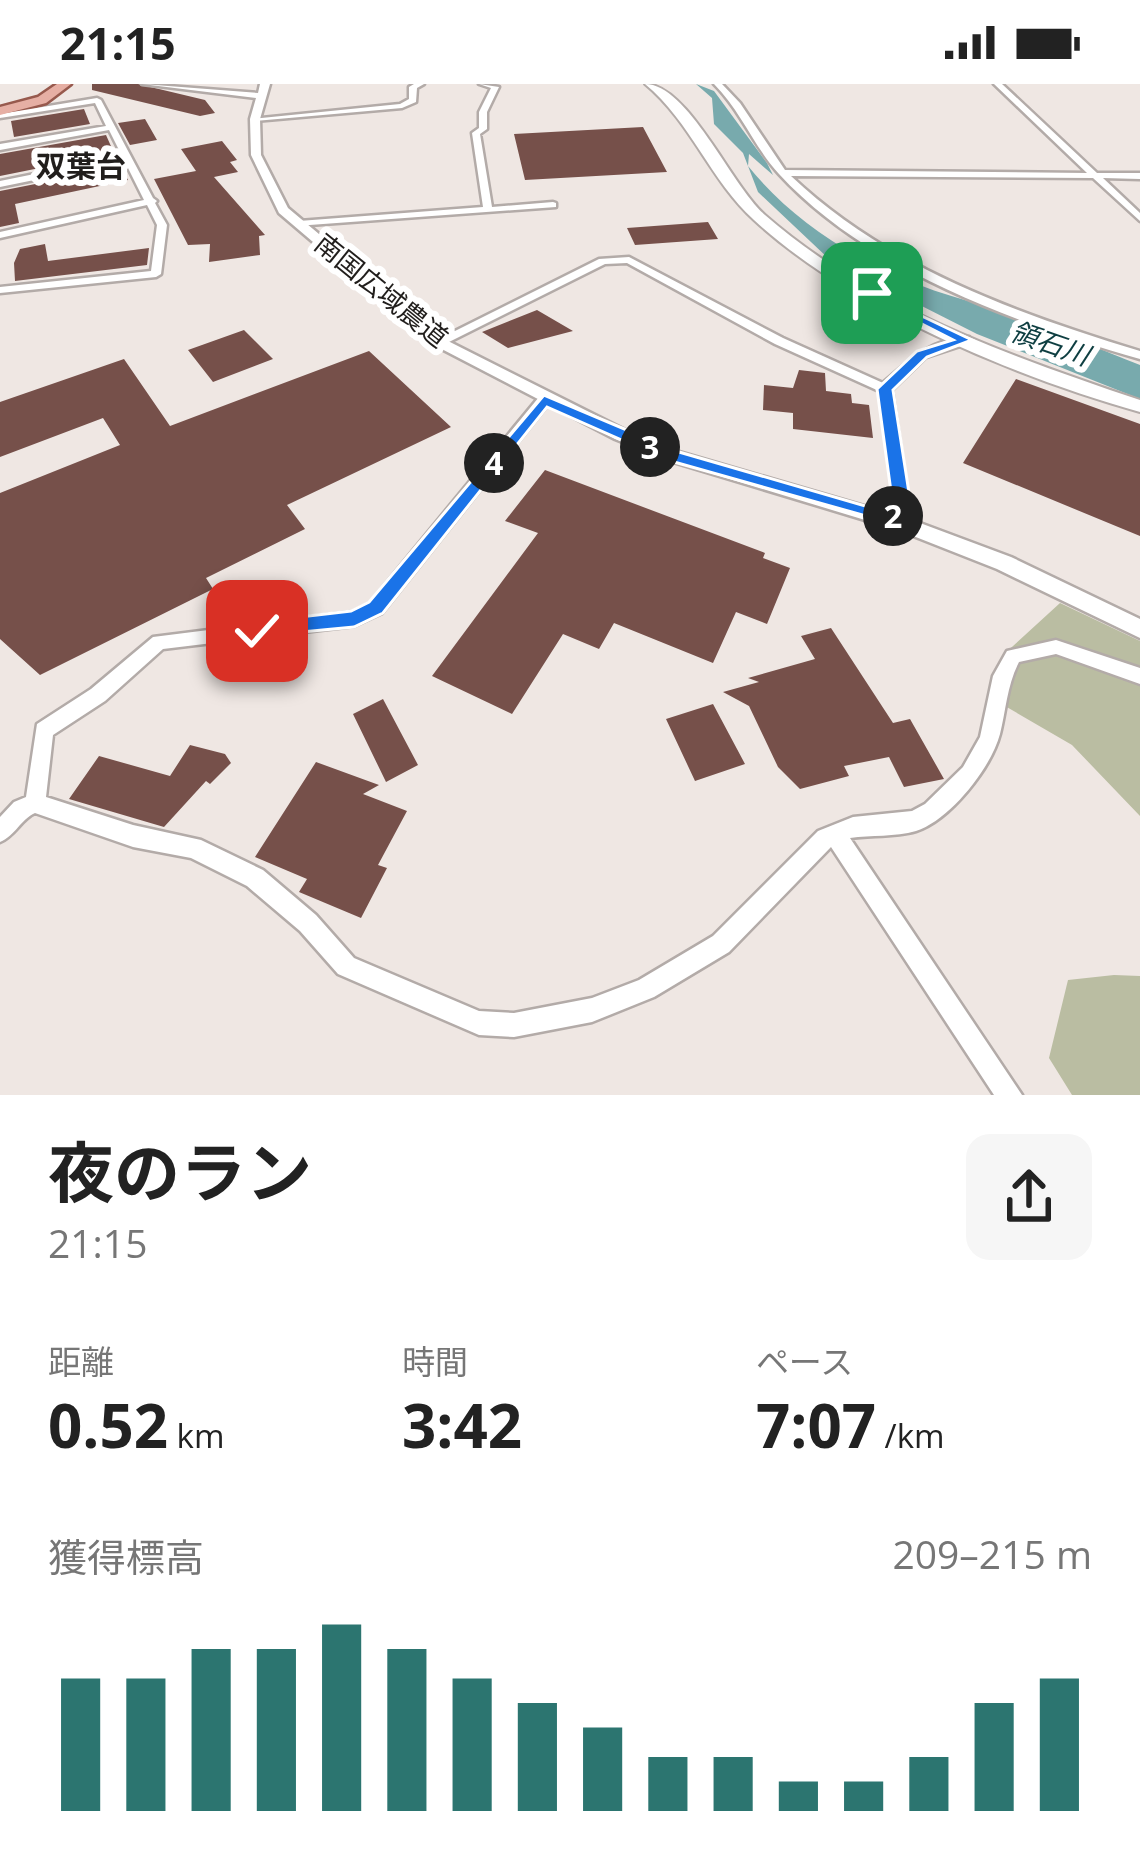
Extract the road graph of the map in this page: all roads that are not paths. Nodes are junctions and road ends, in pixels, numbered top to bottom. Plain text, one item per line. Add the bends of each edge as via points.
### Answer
1 (65, 84) edge
2 (147, 84) edge
3 (420, 84) edge
4 (483, 84) edge
5 (650, 84) edge
6 (718, 84) edge
7 (998, 84) edge
8 (263, 90) edge
9 (2, 113) edge
10 (255, 119) junction
11 (112, 127) junction
12 (0, 147) edge
13 (128, 158) junction
14 (783, 173) junction
15 (1140, 176) edge
16 (1097, 177) junction
17 (0, 184) edge
18 (152, 201) junction
19 (553, 206) dead end
20 (488, 210) junction
21 (1140, 218) edge
22 (299, 224) junction
23 (0, 235) edge
24 (0, 290) edge
25 (965, 340) junction
26 (439, 342) junction
27 (1140, 355) edge
28 (885, 389) junction
29 (544, 400) junction
30 (1140, 406) edge
31 (891, 520) junction
32 (1140, 629) edge
33 (1140, 676) edge
34 (35, 803) junction
35 (0, 832) edge
36 (835, 834) junction
37 (1009, 1095) edge

1 - 9 main road
2 - 8 street
3 - 10 street via 402,106
4 - 20 street via 495,87 476,133
5 - 25 main road via 675,102 728,188 783,237
6 - 14 street
7 - 16 street
8 - 10 street, 南国広域農道
9 - 11 street via 97,100
10 - 22 street, 南国広域農道 via 265,181
11 - 12 street
11 - 13 street
13 - 17 street
13 - 18 street
14 - 16 street
14 - 27 street via 841,221 937,276
15 - 16 street
16 - 21 street
18 - 23 street
18 - 24 street via 162,225 156,274
19 - 20 street
20 - 22 street
22 - 26 street, 南国広域農道
25 - 28 street via 922,354
25 - 30 main road
26 - 28 street via 603,261 629,260
26 - 29 street, 南国広域農道
28 - 31 street via 901,499
29 - 31 street, 南国広域農道 via 673,456
29 - 34 street via 376,608 354,619 159,642 44,730
31 - 32 street, 南国広域農道
33 - 36 street via 1056,647 1013,656 970,774 914,821
34 - 35 street
34 - 36 street via 194,848 255,878 346,966 479,1023 514,1025 592,1010 721,944
36 - 37 street

